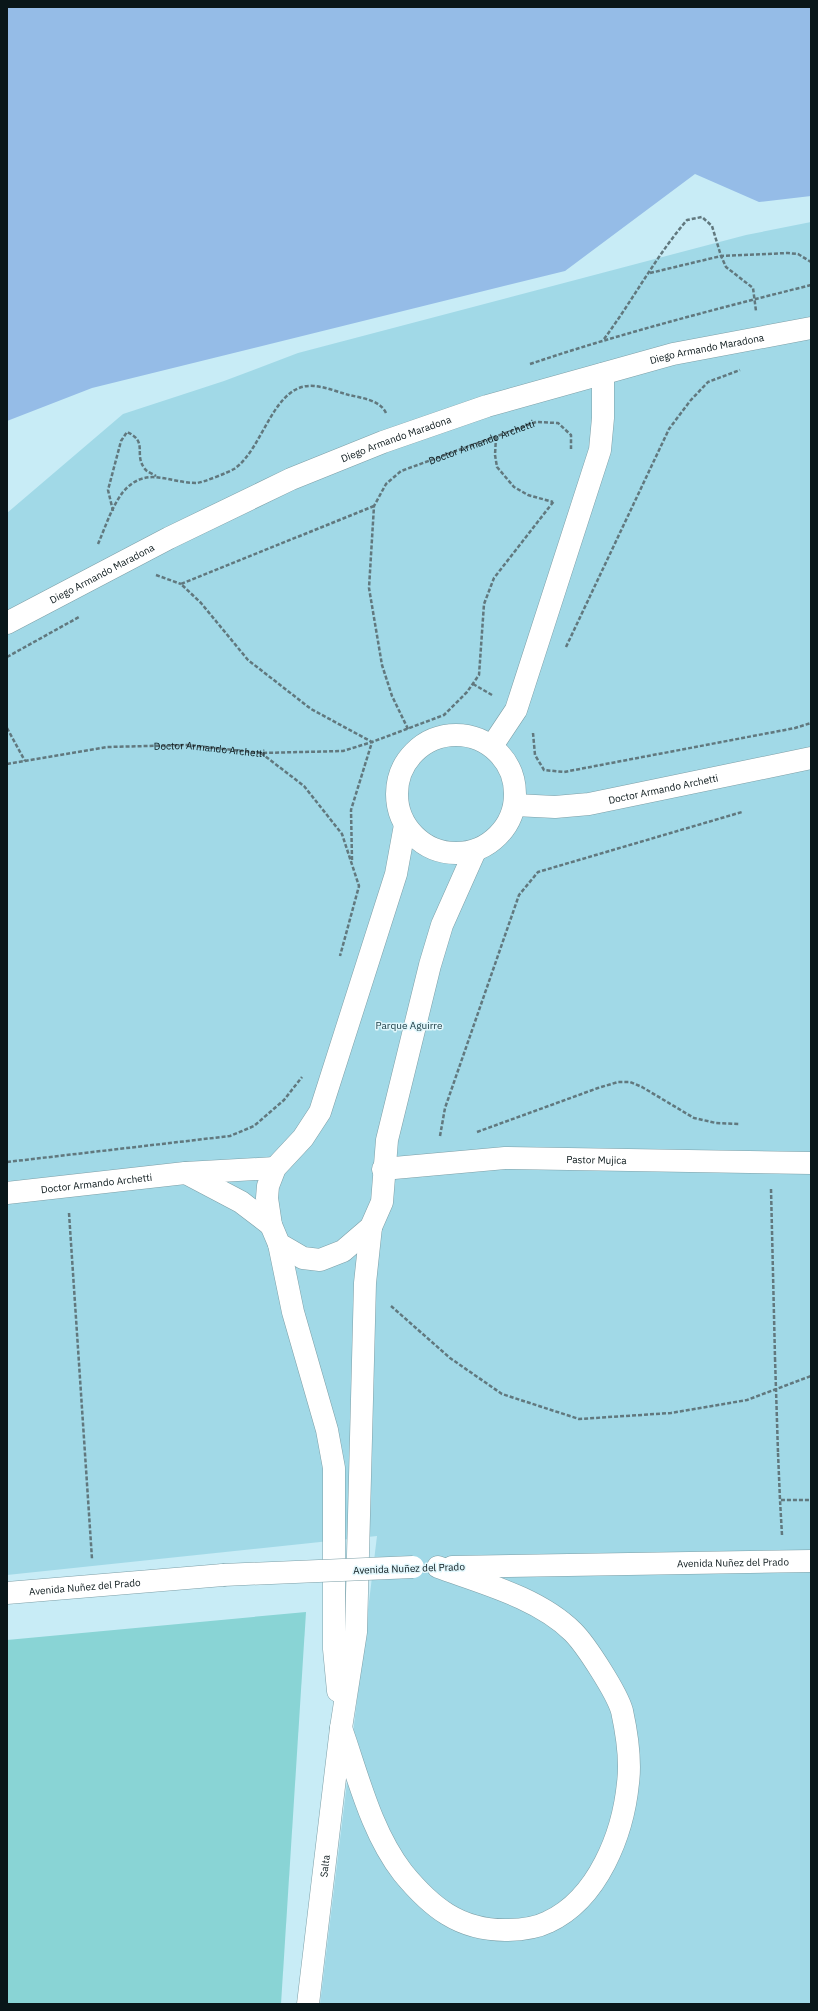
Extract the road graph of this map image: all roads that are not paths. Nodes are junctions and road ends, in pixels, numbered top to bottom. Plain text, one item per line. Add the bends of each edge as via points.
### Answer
1 (811, 328) edge
2 (603, 374) junction
3 (7, 623) edge
4 (492, 746) junction
5 (811, 758) edge
6 (515, 805) junction
7 (405, 825) junction
8 (475, 851) junction
9 (811, 1163) edge
10 (275, 1168) junction
11 (383, 1169) junction
12 (185, 1173) junction
13 (7, 1193) edge
14 (371, 1227) junction
15 (275, 1234) junction
16 (811, 1560) edge
17 (438, 1567) junction
18 (7, 1593) edge
19 (341, 1728) junction
20 (308, 2004) edge

1 - 2 main road, Diego Armando Maradona via 673,354
2 - 3 main road, Diego Armando Maradona via 487,406 284,482 169,538
2 - 4 main road via 600,450 516,710
4 - 6 main road via 512,773 516,789
4 - 7 main road via 474,738 454,734 433,739 416,750 407,761 396,789 398,808
5 - 6 main road, Doctor Armando Archetti via 589,804 556,807
6 - 8 main road via 510,820 501,834
7 - 8 main road via 418,840 435,850 455,854
7 - 10 main road via 396,874 320,1112 303,1138
8 - 11 main road via 442,924 387,1140
9 - 11 main road, Pastor Mujica via 505,1158
10 - 12 main road, Doctor Armando Archetti
10 - 15 main road via 268,1186 267,1198
11 - 14 main road via 382,1202
12 - 13 main road, Doctor Armando Archetti
12 - 15 main road via 241,1202
14 - 15 main road via 343,1251 320,1260 303,1258
14 - 19 main road via 365,1283 356,1632
15 - 19 main road via 293,1312 327,1430 334,1468 334,1649
16 - 17 main road, Avenida Nuñez del Prado
17 - 18 main road, Avenida Nuñez del Prado, bridge via 223,1575
17 - 19 main road via 509,1592 546,1611 573,1632 599,1667 621,1709 629,1754 628,1783 622,1820 614,1846 598,1876 576,1903 548,1923 516,1930 487,1930 452,1919 427,1900 402,1871 382,1838 368,1808
19 - 20 main road, Salta

